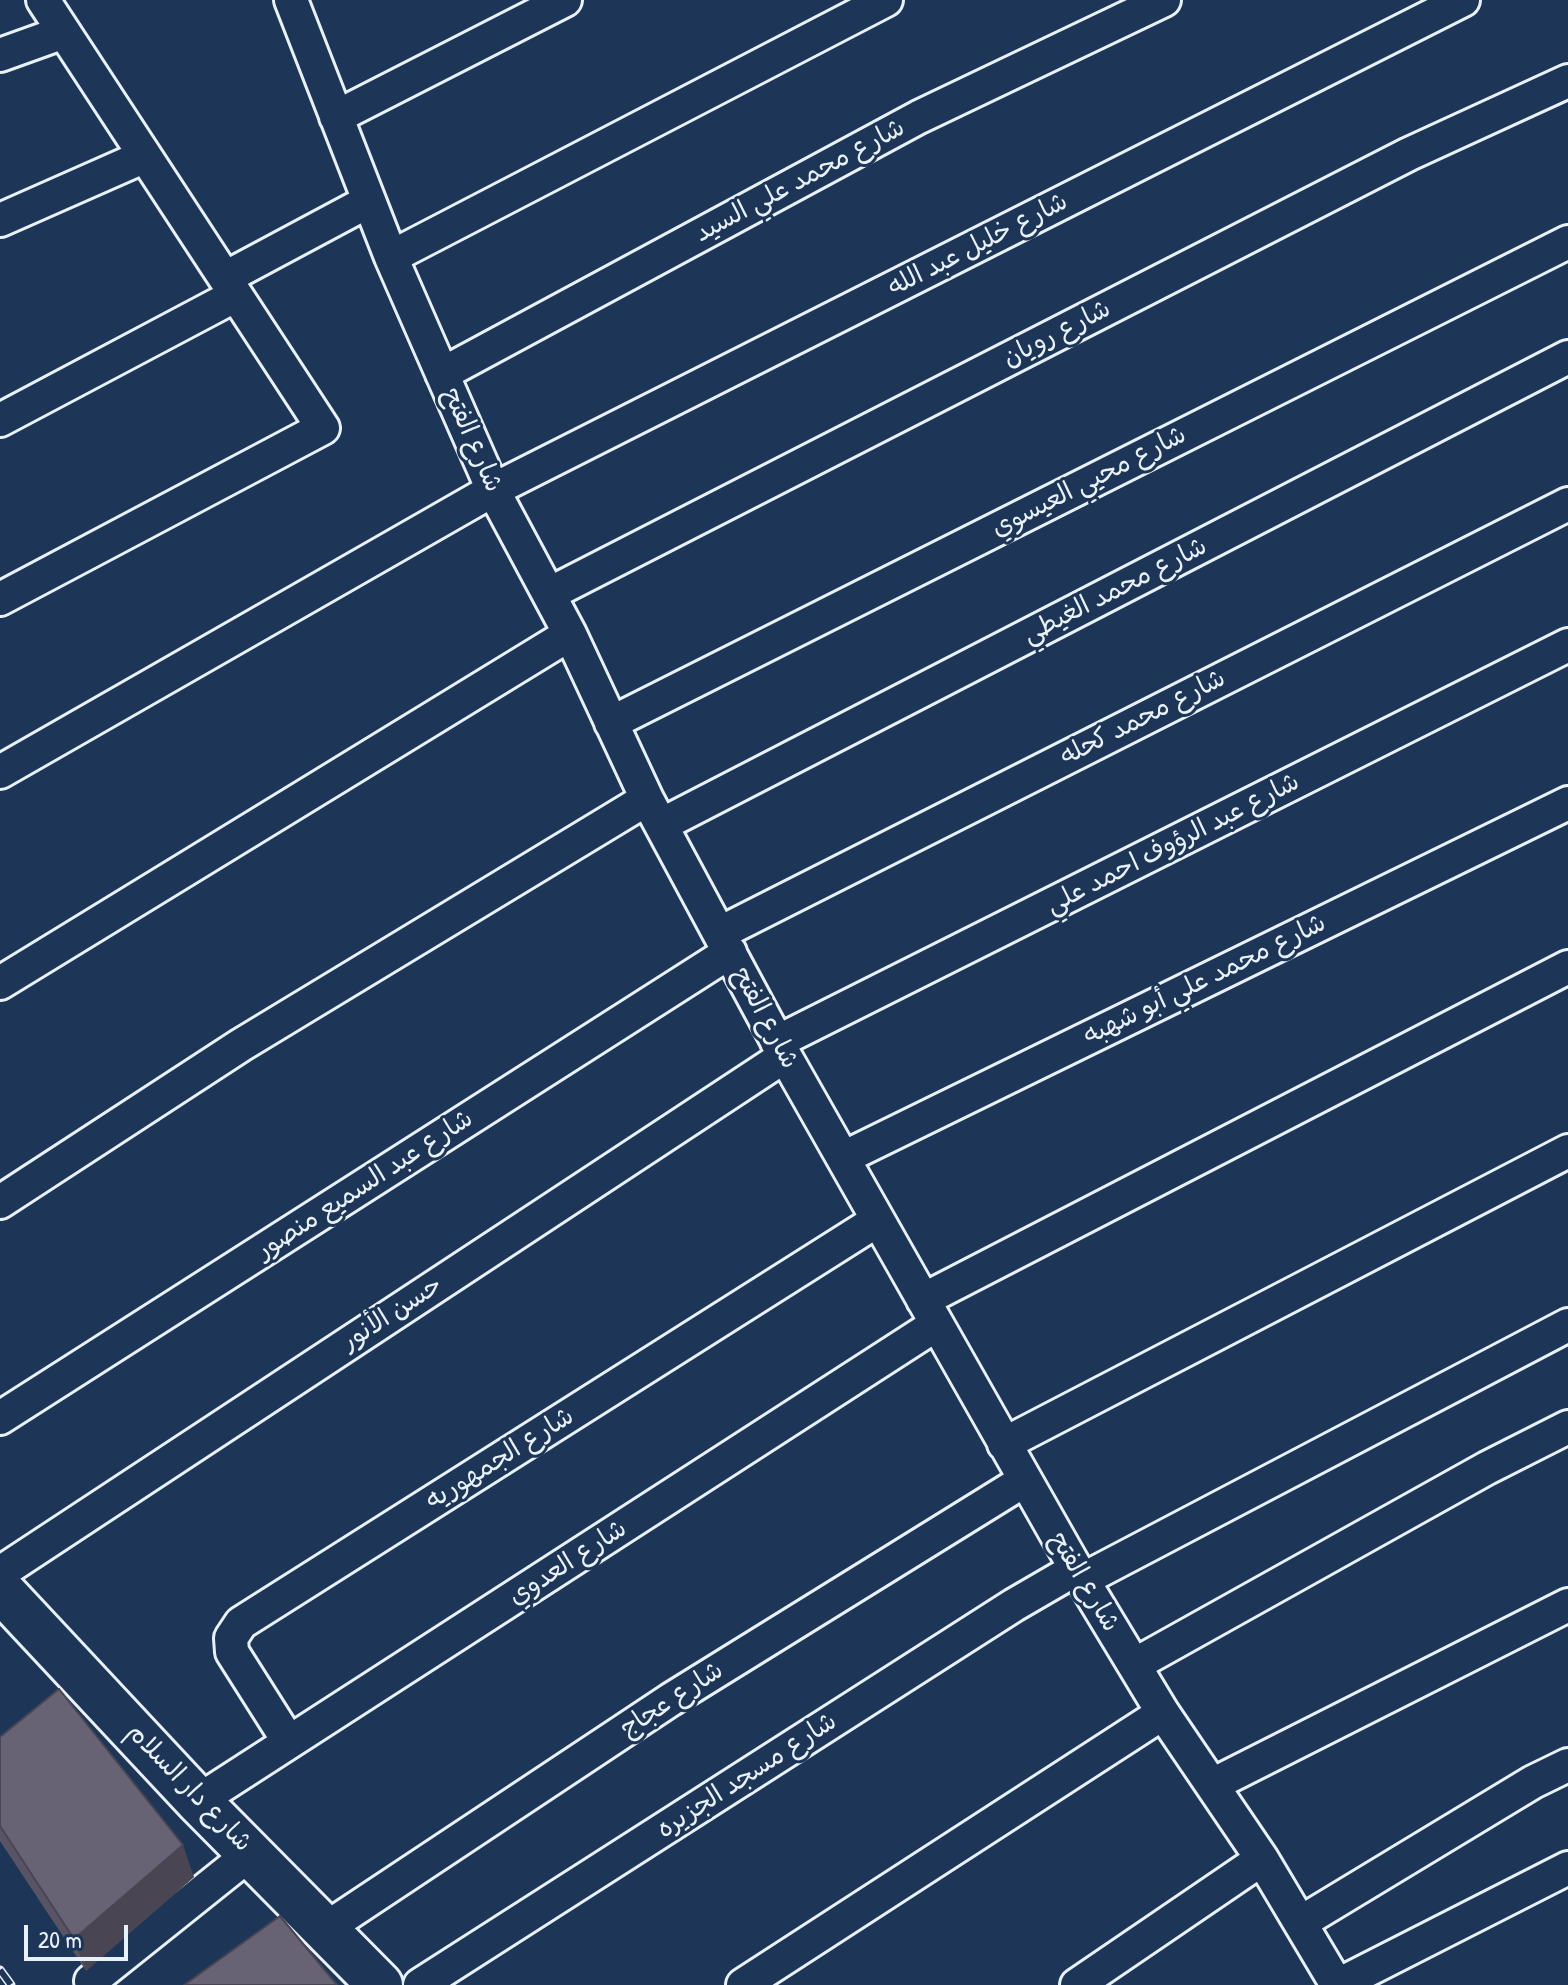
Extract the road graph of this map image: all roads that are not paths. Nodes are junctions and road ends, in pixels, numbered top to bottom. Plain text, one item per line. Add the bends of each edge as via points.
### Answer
1 (43, 0) edge
2 (291, 0) edge
3 (565, 0) edge
4 (886, 0) edge
5 (1164, 0) edge
6 (1463, 0) edge
7 (64, 32) junction
8 (0, 55) edge
9 (1568, 81) edge
10 (336, 117) junction
11 (145, 156) junction
12 (369, 201) junction
13 (0, 220) edge
14 (1568, 242) edge
15 (391, 257) junction
16 (230, 287) junction
17 (1568, 357) edge
18 (442, 374) junction
19 (0, 420) edge
20 (493, 490) junction
21 (1568, 504) edge
22 (549, 594) junction
23 (0, 599) edge
24 (570, 634) junction
25 (1568, 645) edge
26 (611, 723) junction
27 (0, 772) edge
28 (1568, 803) edge
29 (654, 812) junction
30 (725, 943) junction
31 (1568, 967) edge
32 (0, 983) edge
33 (781, 1049) junction
34 (1568, 1151) edge
35 (843, 1158) junction
36 (0, 1202) edge
37 (878, 1220) junction
38 (930, 1312) junction
39 (1568, 1325) edge
40 (0, 1418) edge
41 (1568, 1427) edge
42 (1004, 1444) junction
43 (1025, 1480) junction
44 (0, 1573) edge
45 (1079, 1574) junction
46 (0, 1589) edge
47 (1568, 1605) edge
48 (1134, 1665) junction
49 (1163, 1713) junction
50 (289, 1742) junction
51 (1568, 1765) edge
52 (1212, 1785) junction
53 (198, 1801) junction
54 (251, 1853) junction
55 (1262, 1859) junction
56 (1568, 1868) edge
57 (1300, 1923) junction
58 (312, 1930) junction
59 (91, 1981) dead end
60 (380, 1985) edge
61 (420, 1985) edge
62 (743, 1985) edge
63 (1077, 1985) edge
64 (1337, 1985) edge

1 - 7 street
2 - 10 street, شارع الفتح
3 - 10 street
4 - 15 street
5 - 18 street, شارع محمد علي السيد via 919,117
6 - 20 street, شارع خليل عبد الله
7 - 8 street
7 - 11 street
9 - 22 street, شارع رويان via 1409,154
10 - 12 street, شارع الفتح
11 - 13 street
11 - 16 street
12 - 15 street, شارع الفتح
12 - 16 street
14 - 26 street, شارع محيي العيسوي
15 - 18 street, شارع الفتح
16 - 19 street
16 - 23 street via 323,428
17 - 29 street, شارع محمد الغيطي
18 - 20 street, شارع الفتح
20 - 22 street, شارع الفتح
20 - 27 street, شارع خليل عبد الله
21 - 30 street, شارع محمد كحله
22 - 24 street, شارع الفتح
24 - 26 street, شارع الفتح
24 - 32 street
25 - 33 street, شارع عبد الرؤوف احمد علي
26 - 29 street, شارع الفتح
28 - 35 street, شارع محمد علي أبو شهبه
29 - 30 street, شارع الفتح
29 - 36 street, شارع محمد الغيطي via 241,1045
30 - 33 street, شارع الفتح
30 - 40 street, شارع عبد السميع منصور
31 - 38 street, شارع العدوي
33 - 35 street, شارع الفتح
33 - 44 street, حسن الأنور
34 - 42 street
35 - 37 street, شارع الفتح
37 - 38 street, شارع الفتح
37 - 50 street, شارع الجمهوريه via 241,1623 231,1638 232,1652
38 - 42 street, شارع الفتح
38 - 50 street, شارع العدوي
39 - 45 street, شارع مسجد الجزيره
41 - 48 street
42 - 43 street, شارع الفتح
43 - 45 street, شارع الفتح
43 - 58 street, شارع عجاج
45 - 48 street, شارع الفتح
45 - 61 street, شارع مسجد الجزيره via 1014,1605
46 - 53 main road, شارع دار السلام
47 - 52 street
48 - 49 street, شارع الفتح
49 - 52 street, شارع الفتح
49 - 62 street
50 - 53 street, شارع العدوي
51 - 57 street
52 - 55 street, شارع الفتح
53 - 54 main road, شارع دار السلام
54 - 58 main road, شارع دار السلام
54 - 59 street
55 - 57 street, شارع الفتح
55 - 63 street
56 - 64 street
57 - 64 street, شارع الفتح
58 - 60 main road, شارع دار السلام

